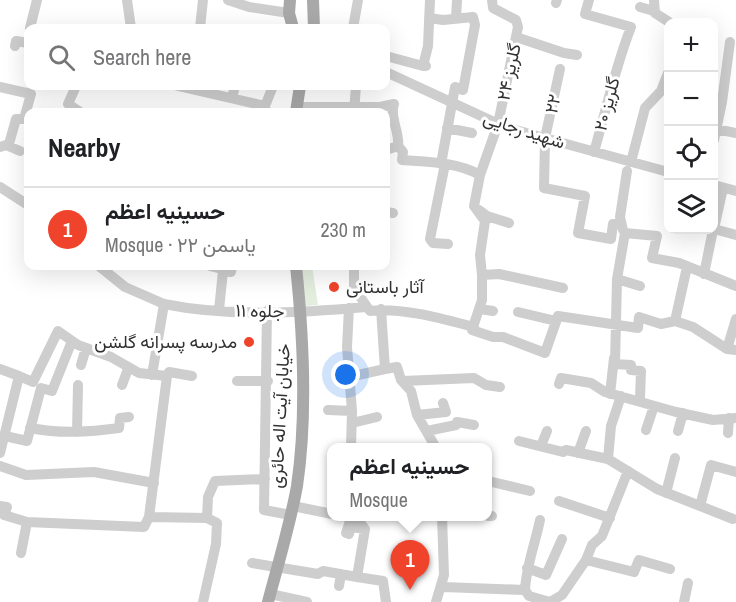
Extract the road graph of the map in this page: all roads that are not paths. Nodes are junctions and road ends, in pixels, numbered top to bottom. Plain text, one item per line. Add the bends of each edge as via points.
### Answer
1 (37, 0) edge
2 (127, 0) edge
3 (203, 0) edge
4 (228, 0) edge
5 (290, 0) edge
6 (312, 0) edge
7 (358, 0) edge
8 (430, 0) edge
9 (457, 0) edge
10 (492, 0) edge
11 (589, 0) edge
12 (654, 5) edge
13 (640, 7) dead end
14 (289, 13) junction
15 (429, 18) junction
16 (456, 18) junction
17 (665, 18) edge
18 (30, 24) edge
19 (130, 24) edge
20 (200, 24) edge
21 (292, 24) edge
22 (315, 24) edge
23 (354, 24) edge
24 (516, 37) junction
25 (730, 42) dead end
26 (577, 55) dead end
27 (390, 57) edge
28 (560, 69) dead end
29 (390, 74) edge
30 (0, 87) edge
31 (24, 88) edge
32 (32, 90) edge
33 (74, 90) edge
34 (203, 90) edge
35 (234, 90) edge
36 (272, 90) edge
37 (300, 90) edge
38 (356, 90) edge
39 (664, 95) edge
40 (232, 98) junction
41 (452, 104) junction
42 (28, 108) edge
43 (74, 108) edge
44 (262, 108) edge
45 (265, 108) edge
46 (297, 108) edge
47 (354, 108) edge
48 (385, 108) edge
49 (24, 121) edge
50 (498, 124) junction
51 (716, 126) edge
52 (447, 128) junction
53 (472, 133) dead end
54 (736, 133) edge
55 (718, 134) edge
56 (545, 138) junction
57 (3, 146) edge
58 (398, 146) junction
59 (390, 149) edge
60 (20, 151) dead end
61 (594, 152) junction
62 (443, 164) junction
63 (629, 167) junction
64 (664, 170) edge
65 (480, 175) junction
66 (718, 186) edge
67 (0, 187) edge
68 (736, 191) edge
69 (24, 199) edge
70 (474, 206) junction
71 (509, 223) dead end
72 (622, 229) junction
73 (718, 231) edge
74 (712, 234) edge
75 (736, 236) edge
76 (448, 244) dead end
77 (687, 267) junction
78 (104, 270) edge
79 (228, 270) edge
80 (296, 270) edge
81 (354, 270) edge
82 (704, 273) junction
83 (482, 275) junction
84 (616, 279) junction
85 (736, 285) edge
86 (640, 286) dead end
87 (563, 288) dead end
88 (164, 304) junction
89 (349, 308) junction
90 (372, 309) junction
91 (480, 309) junction
92 (219, 310) junction
93 (267, 311) junction
94 (301, 311) junction
95 (493, 311) dead end
96 (518, 312) dead end
97 (736, 319) edge
98 (556, 321) junction
99 (675, 321) junction
100 (616, 324) junction
101 (474, 327) junction
102 (72, 341) junction
103 (86, 348) junction
104 (615, 348) junction
105 (732, 349) edge
106 (81, 365) dead end
107 (0, 369) edge
108 (128, 369) junction
109 (385, 369) junction
110 (152, 375) junction
111 (19, 376) junction
112 (167, 376) junction
113 (192, 376) dead end
114 (349, 377) junction
115 (237, 381) dead end
116 (268, 381) junction
117 (403, 381) junction
118 (558, 384) dead end
119 (78, 385) dead end
120 (122, 385) dead end
121 (500, 387) dead end
122 (615, 395) junction
123 (640, 398) dead end
124 (443, 403) dead end
125 (654, 406) junction
126 (328, 410) dead end
127 (683, 413) junction
128 (417, 415) junction
129 (129, 417) dead end
130 (352, 417) junction
131 (377, 417) dead end
132 (733, 418) edge
133 (716, 419) junction
134 (474, 425) dead end
135 (30, 428) junction
136 (646, 430) dead end
137 (427, 431) junction
138 (547, 431) dead end
139 (586, 431) dead end
140 (678, 431) dead end
141 (77, 432) junction
142 (713, 432) dead end
143 (728, 433) dead end
144 (5, 436) junction
145 (519, 441) dead end
146 (568, 442) dead end
147 (351, 443) edge
148 (434, 443) edge
149 (541, 446) junction
150 (563, 452) junction
151 (0, 453) edge
152 (578, 453) junction
153 (675, 458) dead end
154 (609, 459) junction
155 (0, 466) edge
156 (628, 471) junction
157 (736, 472) edge
158 (265, 479) junction
159 (492, 482) edge
160 (154, 483) junction
161 (530, 491) dead end
162 (666, 493) junction
163 (559, 501) dead end
164 (0, 506) edge
165 (700, 506) junction
166 (292, 510) junction
167 (327, 514) edge
168 (149, 516) junction
169 (207, 518) junction
170 (610, 518) junction
171 (733, 519) dead end
172 (540, 520) dead end
173 (355, 521) edge
174 (442, 521) edge
175 (27, 522) junction
176 (562, 539) dead end
177 (21, 553) dead end
178 (586, 560) junction
179 (252, 563) dead end
180 (527, 568) junction
181 (670, 568) dead end
182 (277, 569) junction
183 (341, 574) junction
184 (357, 577) junction
185 (688, 583) dead end
186 (339, 586) dead end
187 (443, 587) junction
188 (525, 590) junction
189 (269, 598) edge
190 (203, 602) edge
191 (307, 602) edge
192 (386, 602) edge
193 (436, 602) edge
194 (684, 602) edge

1 - 18 street
2 - 19 street
3 - 20 street
4 - 14 street
5 - 14 main road
6 - 22 main road
7 - 23 street
8 - 15 street
9 - 16 street
10 - 24 street, گلریز ۲۴ via 493,8 516,20
11 - 61 street, گلریز ۲۰ via 585,14 631,27
12 - 13 street
12 - 17 street
14 - 21 main road
15 - 16 street
15 - 27 street via 425,66
16 - 41 street via 473,17 475,25 463,90 455,87
24 - 26 street
24 - 50 street, گلریز ۲۴
25 - 51 street
28 - 56 street, ۲۲
29 - 41 street, شهید رجایی
30 - 31 street
32 - 42 street
33 - 43 street via 68,104
34 - 40 street
35 - 40 street
36 - 45 street
37 - 46 main road
38 - 47 street
39 - 63 street via 645,108
40 - 44 street
41 - 50 street, شهید رجایی
41 - 52 street
48 - 58 street via 394,104
49 - 57 street via 16,119 9,144
50 - 56 street, شهید رجایی
50 - 65 street, گلریز ۲۴
52 - 53 street
52 - 62 street
54 - 55 street
56 - 61 street, شهید رجایی
56 - 72 street, ۲۲ via 544,188 585,196 578,233 611,239 614,225
57 - 60 street
58 - 59 street
58 - 62 street via 403,152 402,160
61 - 63 street, شهید رجایی
62 - 65 street
62 - 76 street via 429,239
63 - 64 street, شهید رجایی
63 - 72 street
65 - 70 street, گلریز ۲۴
66 - 68 street
67 - 69 street
70 - 71 street via 487,216
70 - 83 street via 485,221 480,255
72 - 77 street via 657,236 652,258
72 - 84 street
73 - 75 street
74 - 82 street
77 - 82 street
77 - 99 street
78 - 88 street, جلوه ۱۱ via 125,287
79 - 92 street via 223,271
80 - 94 main road, خیابان آیت اله حائری
81 - 90 street via 354,288
82 - 85 street
83 - 87 street via 499,274
83 - 91 street
84 - 86 street
84 - 100 street
88 - 92 street, جلوه ۱۱
88 - 110 street
89 - 90 street, جلوه ۱۱
89 - 94 street, جلوه ۱۱
89 - 114 street
90 - 101 street, جلوه ۱۱ via 439,317
90 - 109 street
91 - 95 street
91 - 101 street
92 - 93 street, جلوه ۱۱
93 - 94 street, جلوه ۱۱
93 - 116 street
94 - 166 main road, خیابان آیت اله حائری via 300,444
96 - 98 street
97 - 105 street
98 - 100 street via 558,316
98 - 101 street, جلوه ۱۱ via 545,353 503,337 482,334 472,330
99 - 100 street via 662,324 639,317 638,328
99 - 105 street
100 - 104 street
102 - 103 street
102 - 111 street via 58,332 33,382
102 - 135 street via 52,391 41,388
103 - 106 street
103 - 108 street via 111,357
104 - 122 street
104 - 123 street via 615,364 631,365 632,370 641,371
107 - 111 street
108 - 110 street
108 - 120 street
109 - 114 street
109 - 117 street via 397,367
110 - 112 street
111 - 144 street
112 - 113 street via 169,372
112 - 160 street
114 - 130 street
115 - 116 street
116 - 158 street
117 - 121 street via 474,378
117 - 128 street via 411,391
118 - 122 street via 561,378 591,383
119 - 141 street
122 - 125 street
122 - 154 street
124 - 128 street via 446,412
125 - 127 street
125 - 136 street
126 - 130 street
127 - 133 street
127 - 140 street
128 - 137 street
129 - 141 street via 120,418 119,428
130 - 131 street
130 - 147 street
132 - 133 street
132 - 143 street
133 - 142 street
134 - 137 street via 457,422
135 - 141 street
135 - 144 street via 27,441
137 - 148 street
138 - 149 street
139 - 152 street
144 - 151 street
145 - 149 street
146 - 150 street
149 - 150 street
150 - 152 street
152 - 154 street
153 - 162 street
154 - 156 street
155 - 160 street via 26,475 94,472
156 - 162 street
156 - 170 street
157 - 165 street via 711,465
158 - 166 street via 264,510
158 - 169 street via 215,481 208,497
159 - 161 street
160 - 168 street
162 - 165 street
163 - 170 street
164 - 175 street via 7,507 4,515
165 - 171 street
166 - 167 street
166 - 182 main road, خیابان آیت اله حائری
168 - 169 street
168 - 175 street via 144,527
169 - 190 street via 217,523
170 - 178 street
172 - 180 street
173 - 184 street
174 - 187 street
175 - 177 street
176 - 180 street via 546,575
178 - 181 street via 634,572 639,560
178 - 188 street via 562,595 550,602 529,596
179 - 182 street
180 - 188 street
182 - 183 street
182 - 189 main road, خیابان آیت اله حائری
183 - 184 street
183 - 186 street
184 - 192 street via 383,581
185 - 194 street
187 - 188 street
187 - 193 street
189 - 191 street

